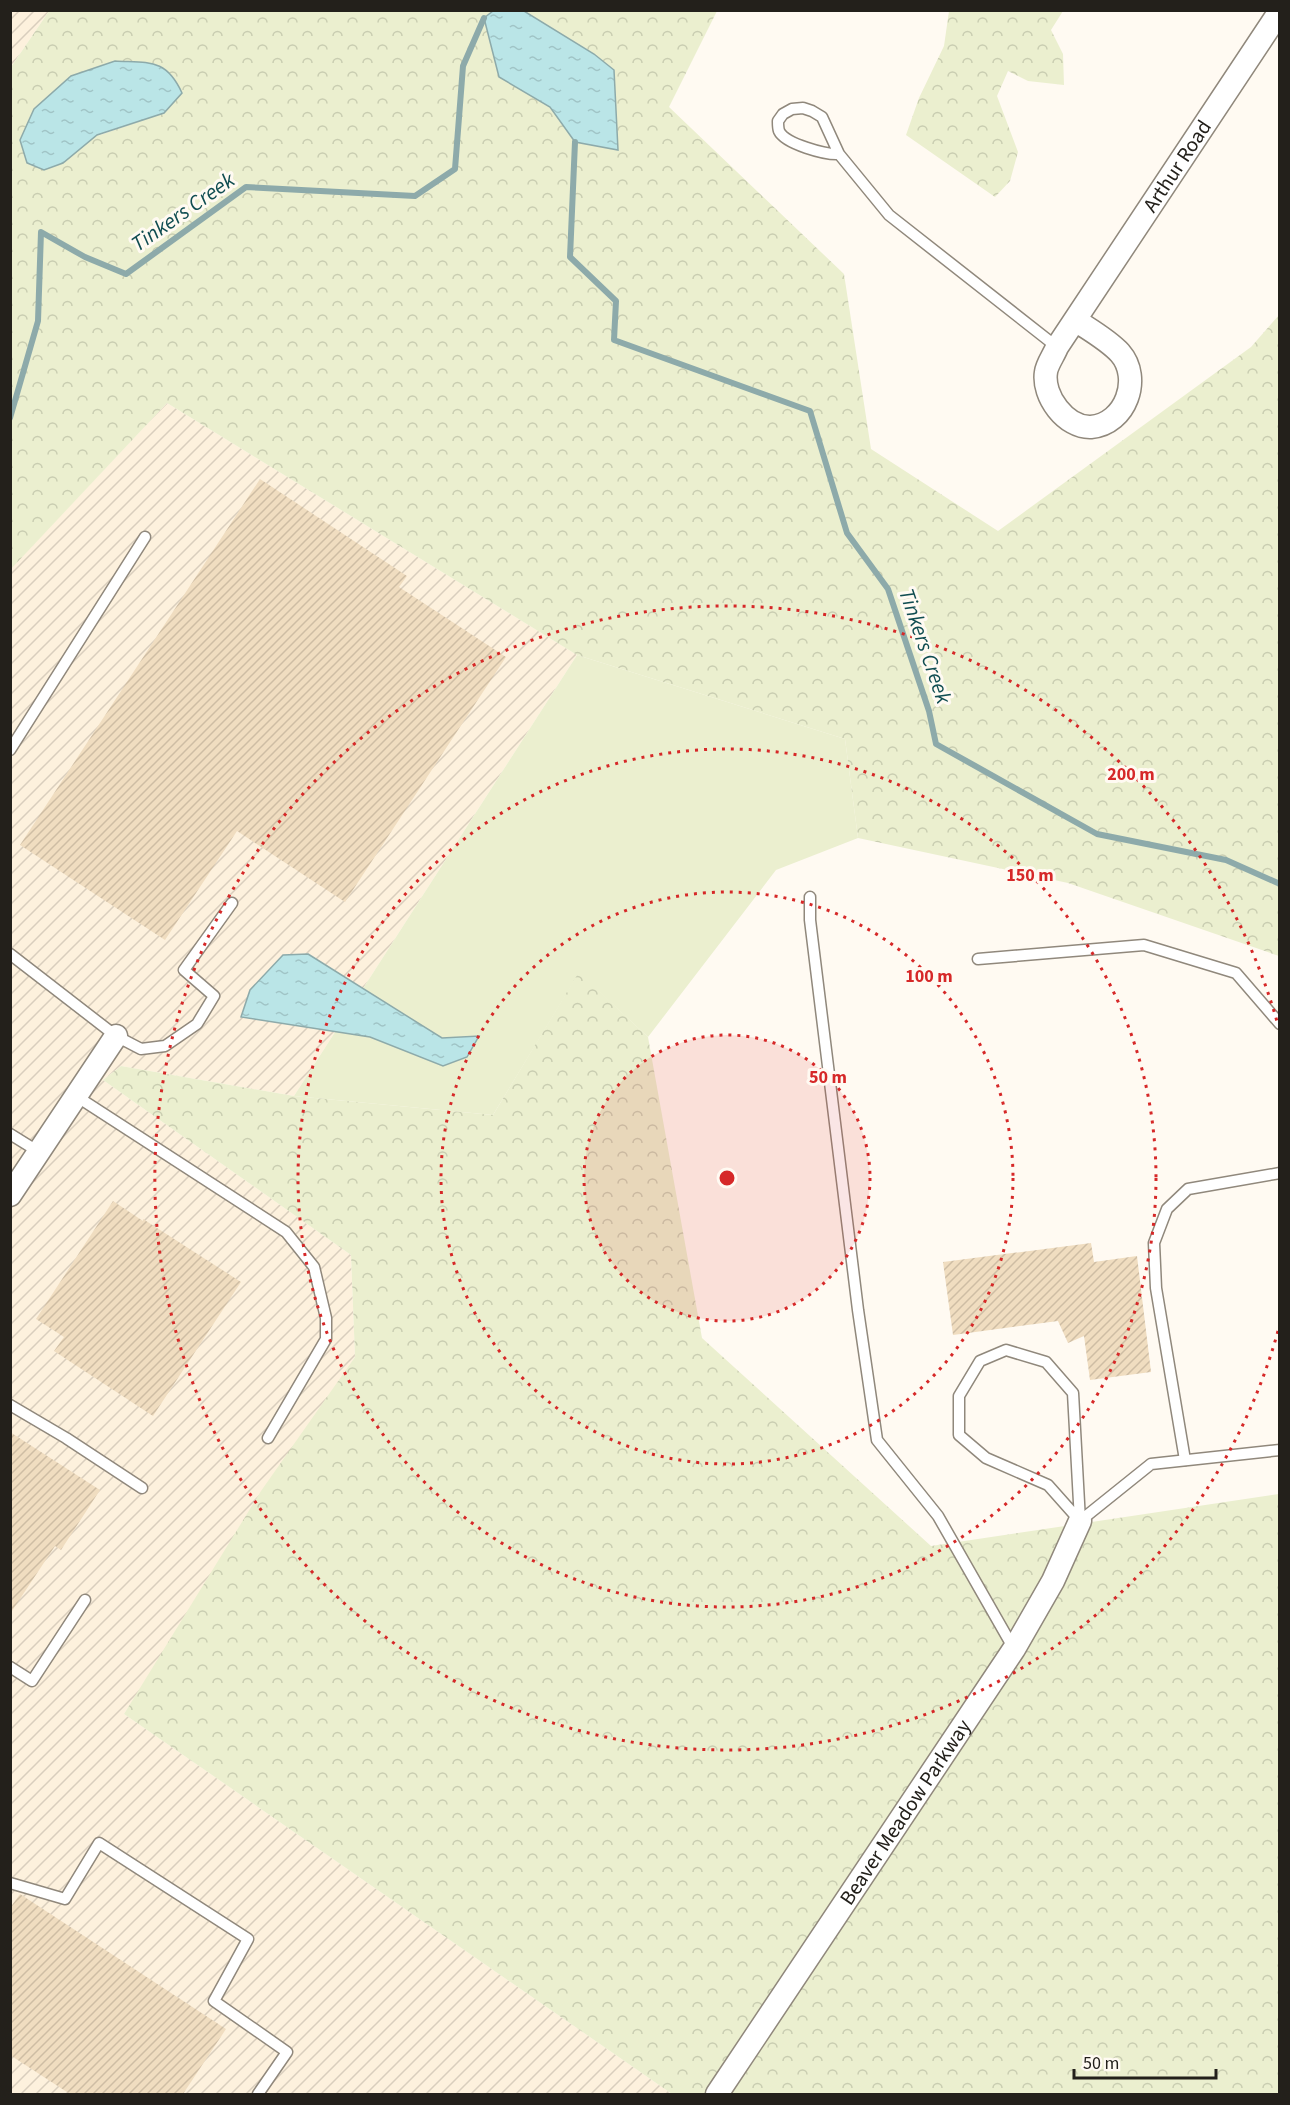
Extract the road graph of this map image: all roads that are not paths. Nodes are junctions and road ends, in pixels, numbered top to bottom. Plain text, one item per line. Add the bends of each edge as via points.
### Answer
1 (1280, 12) edge
2 (839, 154) junction
3 (1076, 320) junction
4 (1057, 347) junction
5 (145, 537) dead end
6 (10, 750) edge
7 (810, 897) dead end
8 (232, 903) dead end
9 (10, 954) edge
10 (978, 958) dead end
11 (1280, 1024) edge
12 (116, 1036) junction
13 (76, 1096) junction
14 (10, 1134) edge
15 (39, 1153) junction
16 (1280, 1173) edge
17 (10, 1196) edge
18 (10, 1405) edge
19 (268, 1438) dead end
20 (1280, 1450) edge
21 (1185, 1460) junction
22 (142, 1488) dead end
23 (1080, 1521) junction
24 (85, 1600) dead end
25 (1014, 1649) junction
26 (10, 1667) edge
27 (10, 1883) edge
28 (258, 2094) edge
29 (717, 2094) edge

1 - 3 street, Arthur Road
2 - 2 lane via 822,117 812,111 792,109 778,121 779,131 785,137 813,150
2 - 4 lane via 889,215
3 - 4 street, Arthur Road
3 - 4 street, Arthur Road via 1120,353 1127,366 1131,379 1129,398 1119,412 1090,427 1073,423 1061,413 1047,388 1046,372
5 - 6 lane
7 - 25 lane via 877,1440 938,1516
8 - 12 lane via 184,970 214,996 197,1024 165,1046 141,1048
9 - 12 lane
10 - 11 lane via 1144,945 1236,973
12 - 13 street
13 - 15 street
13 - 19 lane via 286,1232 314,1267 326,1318 326,1339
14 - 15 lane
15 - 17 street
16 - 21 lane via 1188,1189 1167,1209 1154,1243 1156,1288
18 - 22 lane
20 - 21 lane
21 - 23 lane via 1150,1464
23 - 23 lane via 1073,1393 1046,1362 1006,1350 980,1361 959,1396 959,1435 986,1458 1048,1485
23 - 25 street, Beaver Meadow Parkway via 1053,1581
24 - 26 lane via 32,1681
25 - 29 street, Beaver Meadow Parkway
27 - 28 lane via 65,1899 99,1843 248,1939 214,2001 287,2052

